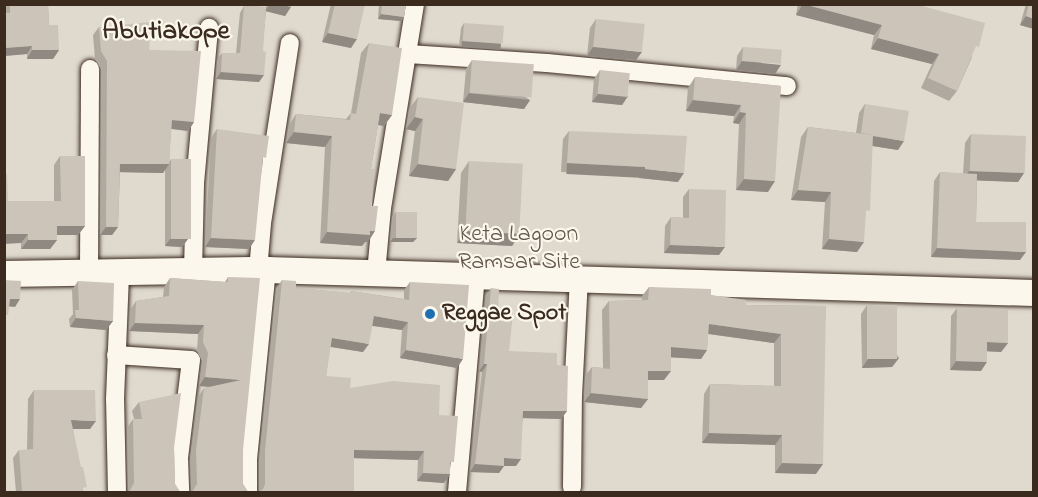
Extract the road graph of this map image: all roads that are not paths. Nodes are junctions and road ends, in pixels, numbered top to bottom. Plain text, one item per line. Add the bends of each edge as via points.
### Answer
1 (415, 4) edge
2 (209, 28) dead end
3 (290, 43) dead end
4 (408, 54) junction
5 (90, 69) dead end
6 (787, 86) dead end
7 (262, 271) junction
8 (193, 272) junction
9 (89, 273) junction
10 (120, 273) junction
11 (376, 273) junction
12 (4, 274) edge
13 (477, 276) junction
14 (579, 279) junction
15 (1034, 293) edge
16 (116, 355) junction
17 (572, 487) dead end
18 (117, 492) edge
19 (180, 492) edge
20 (248, 492) edge
21 (457, 492) edge

1 - 4 street
2 - 8 street via 195,183
3 - 7 street via 262,223
4 - 6 street
4 - 11 street via 382,208
5 - 9 street
7 - 8 main road
7 - 11 main road
7 - 20 street
8 - 10 main road
9 - 10 main road
9 - 12 main road
10 - 16 street
11 - 13 main road
13 - 14 main road
13 - 21 street
14 - 15 main road
14 - 17 street
16 - 18 street
16 - 19 street via 191,360 179,458

